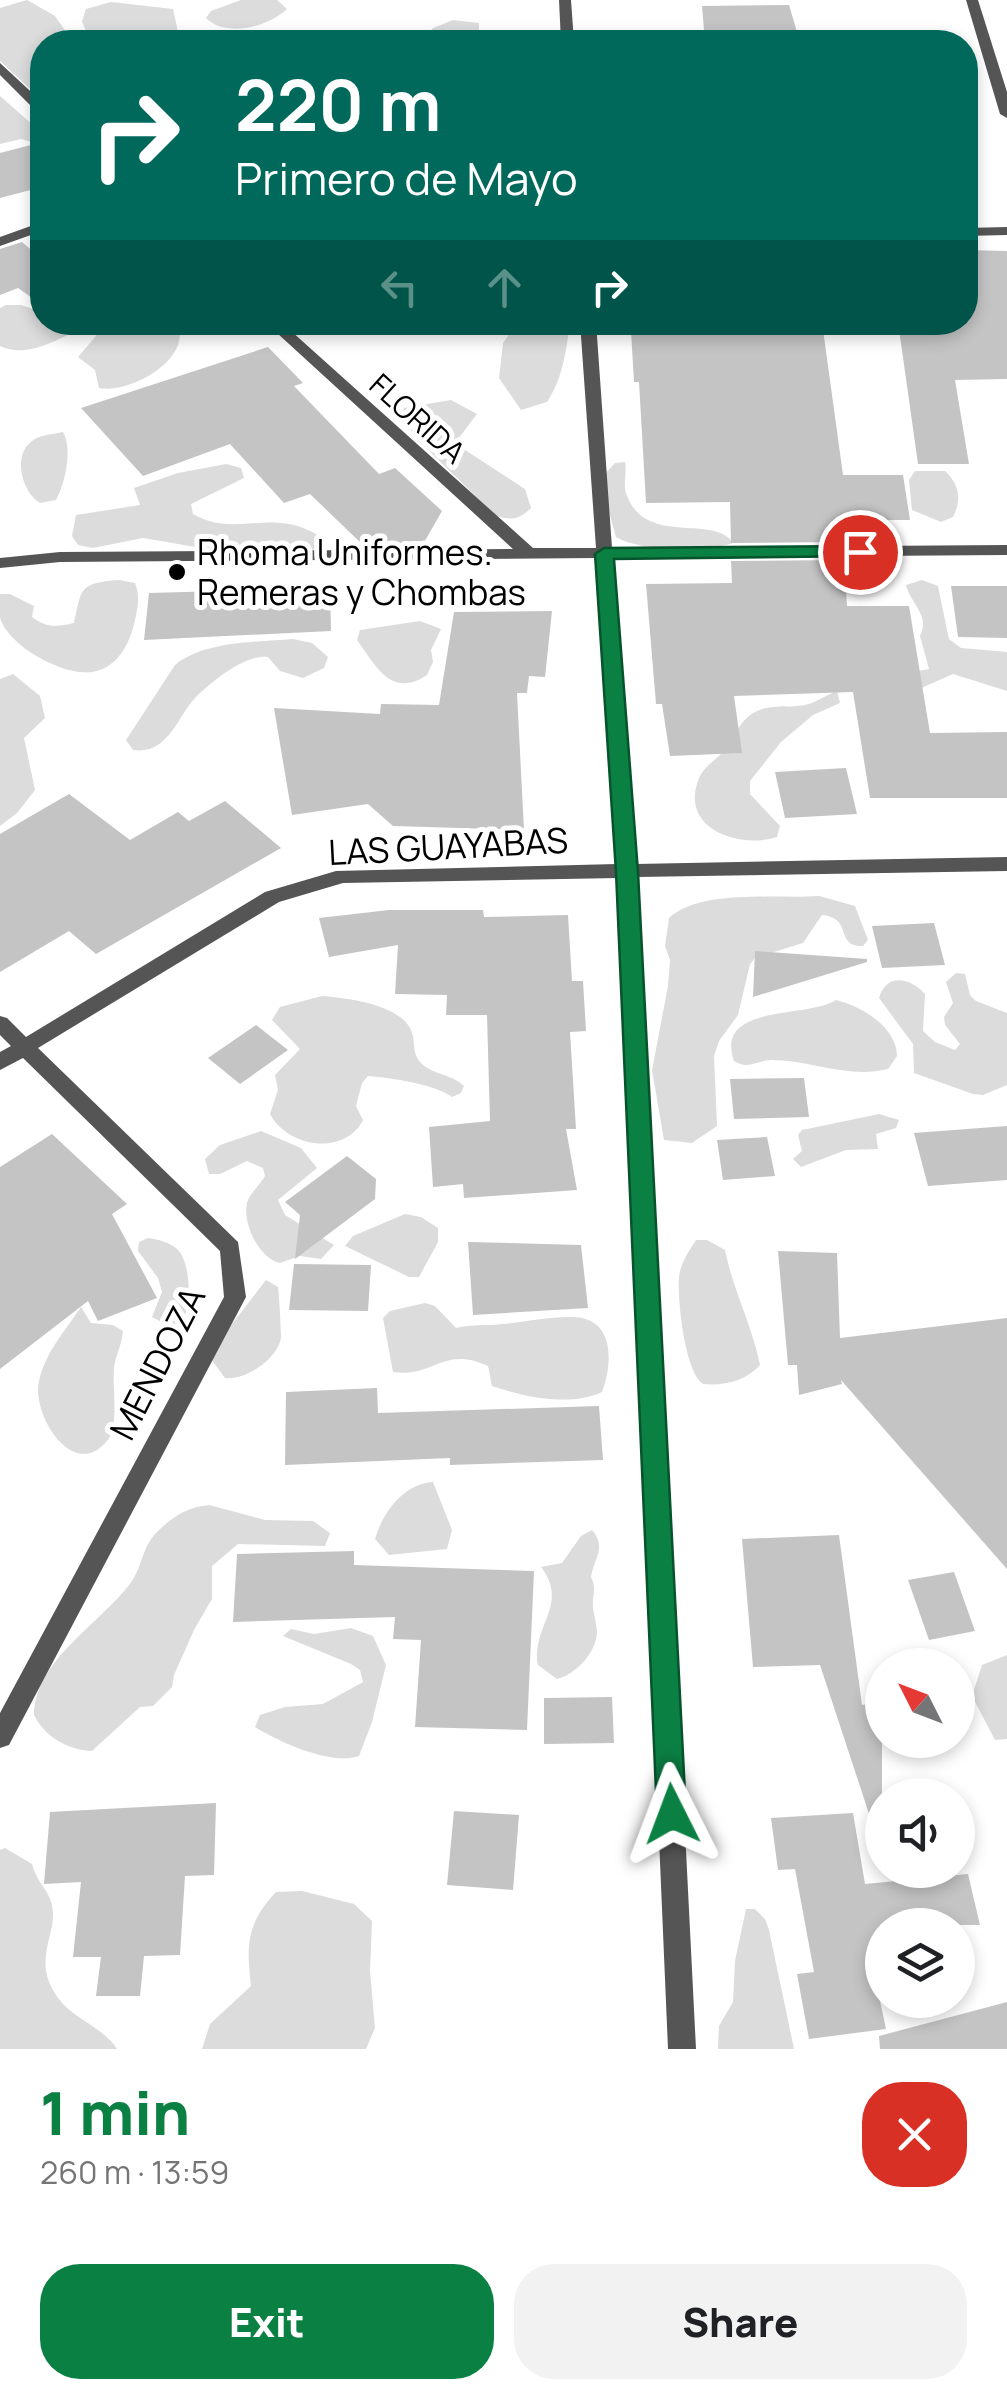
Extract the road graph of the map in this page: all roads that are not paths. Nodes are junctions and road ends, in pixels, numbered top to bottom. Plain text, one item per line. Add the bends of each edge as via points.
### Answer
1 (565, 0) edge
2 (972, 0) edge
3 (567, 30) edge
4 (0, 67) edge
5 (30, 97) edge
6 (1007, 114) edge
7 (30, 231) edge
8 (1007, 231) edge
9 (978, 232) edge
10 (0, 242) edge
11 (286, 335) edge
12 (589, 335) edge
13 (1007, 550) edge
14 (529, 554) junction
15 (604, 554) junction
16 (0, 563) edge
17 (1007, 864) edge
18 (627, 872) junction
19 (0, 1024) edge
20 (25, 1047) junction
21 (0, 1062) edge
22 (0, 1736) edge
23 (682, 2049) edge

1 - 3 street
2 - 6 street
4 - 5 street
7 - 10 street
8 - 9 street
11 - 14 street, FLORIDA
12 - 15 street
13 - 15 street
14 - 15 street
14 - 16 street
15 - 18 street
17 - 18 street, LAS GUAYABAS
18 - 20 street, LAS GUAYABAS via 342,876 272,897
18 - 23 street
19 - 20 street, MENDOZA
20 - 21 street, LAS GUAYABAS
20 - 22 street, MENDOZA via 230,1248 234,1297

